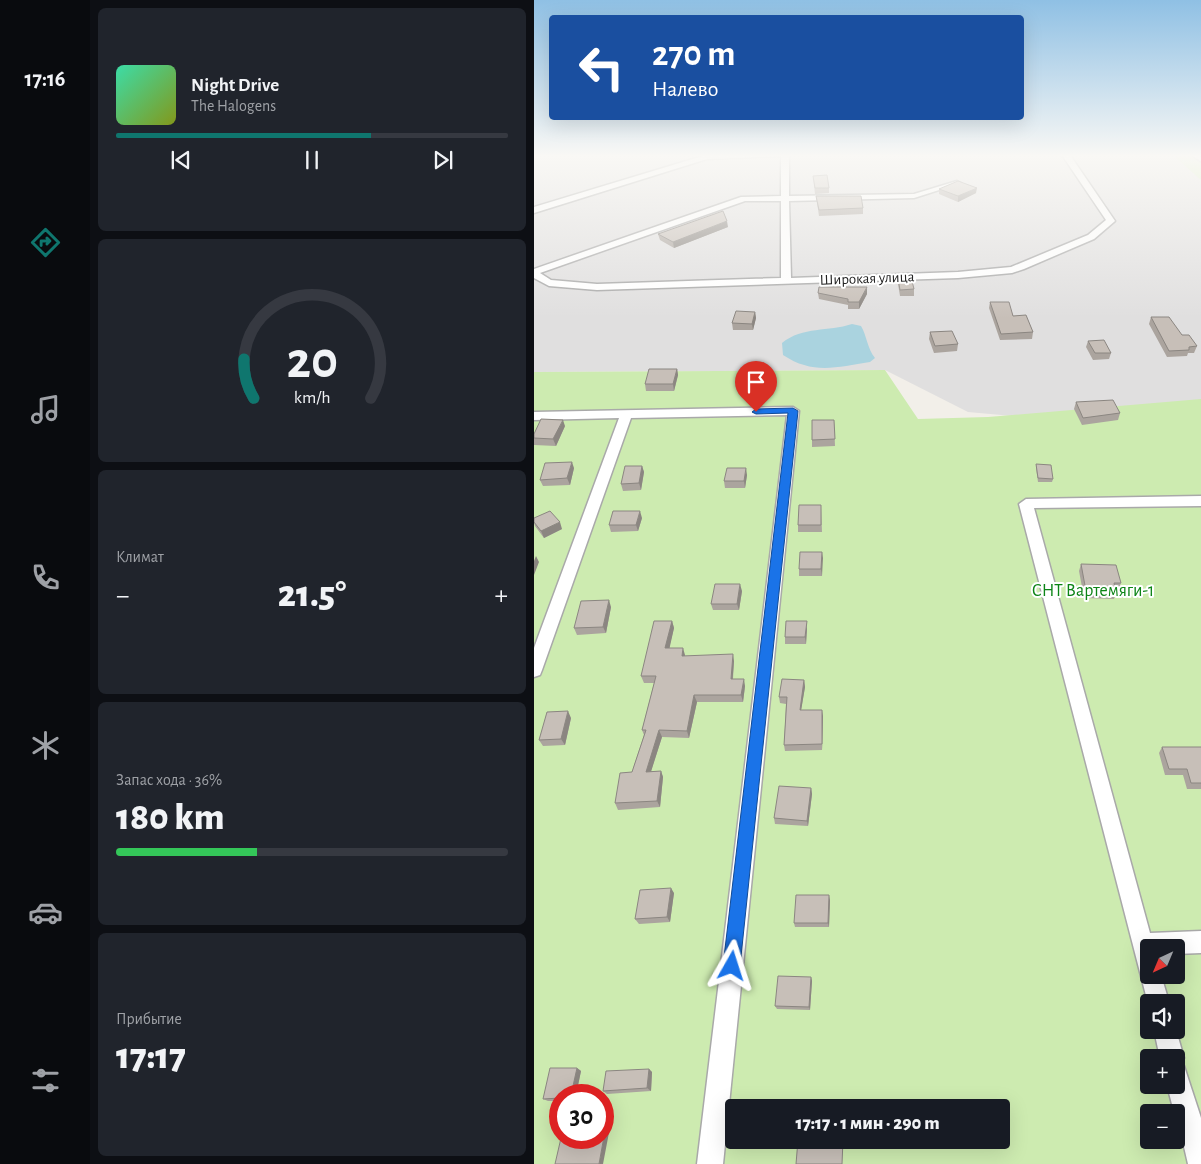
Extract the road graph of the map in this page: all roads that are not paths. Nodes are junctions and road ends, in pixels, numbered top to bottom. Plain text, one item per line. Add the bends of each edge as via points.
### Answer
1 (715, 209) edge
2 (784, 209) edge
3 (1105, 209) edge
4 (534, 273) edge
5 (786, 281) junction
6 (549, 283) junction
7 (534, 288) edge
8 (626, 414) junction
9 (534, 416) edge
10 (1201, 501) edge
11 (534, 670) edge
12 (1141, 939) edge
13 (1201, 942) edge
14 (1185, 943) edge
15 (1182, 1094) edge
16 (710, 1164) edge
17 (1201, 1164) edge

1 - 4 street
2 - 5 street
3 - 5 street, Широкая улица via 1111,221 1091,237 1012,270
4 - 6 street, Широкая улица
5 - 6 street, Широкая улица via 597,287
6 - 7 street
8 - 9 street
8 - 11 street
8 - 16 street via 793,411
10 - 12 street via 1026,504
13 - 14 street
15 - 17 street

